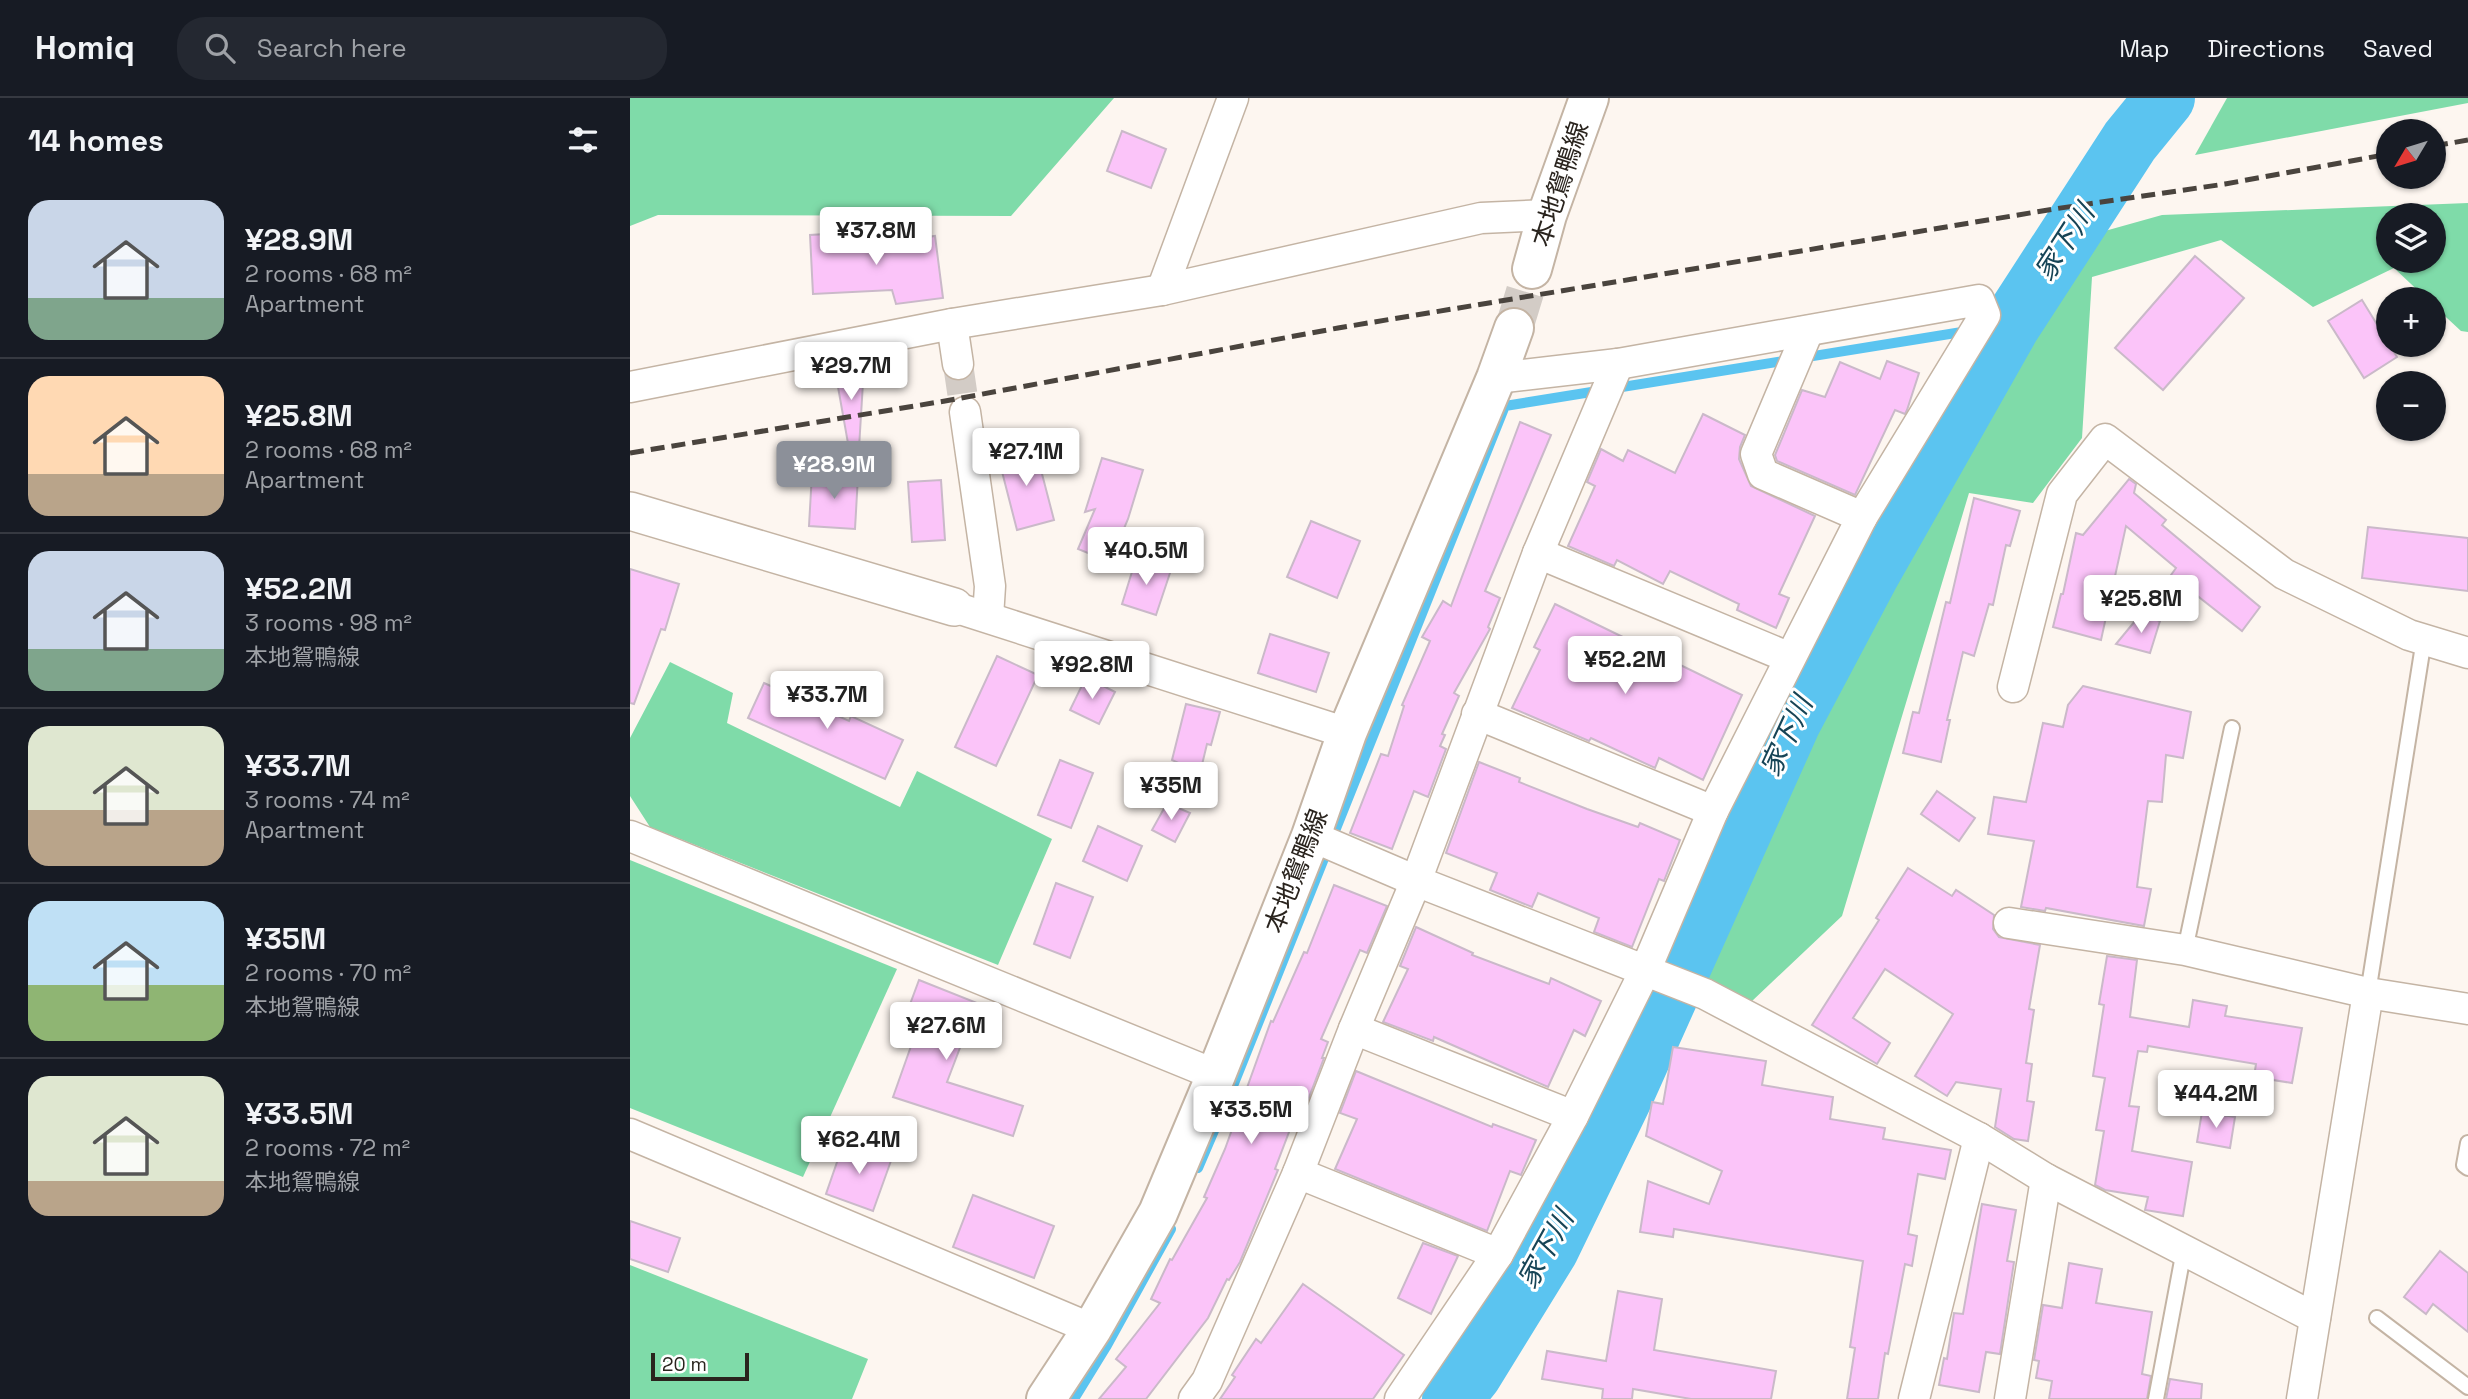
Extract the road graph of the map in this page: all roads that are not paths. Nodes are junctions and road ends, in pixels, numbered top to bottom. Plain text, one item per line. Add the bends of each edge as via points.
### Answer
1 (1233, 98) edge
2 (1589, 98) edge
3 (1547, 215) junction
4 (1532, 270) tunnel mouth
5 (1162, 290) junction
6 (952, 324) junction
7 (1514, 328) tunnel mouth
8 (1808, 331) junction
9 (958, 364) tunnel mouth
10 (1618, 364) junction
11 (1496, 378) junction
12 (630, 387) edge
13 (965, 412) tunnel mouth
14 (630, 511) edge
15 (1862, 517) junction
16 (1538, 553) junction
17 (971, 612) junction
18 (2424, 639) junction
19 (2468, 653) edge
20 (1790, 658) junction
21 (2013, 687) dead end
22 (1477, 714) junction
23 (2232, 728) dead end
24 (1347, 733) junction
25 (1713, 811) junction
26 (630, 836) edge
27 (1311, 836) junction
28 (1416, 881) junction
29 (2009, 922) dead end
30 (2185, 950) junction
31 (1645, 971) junction
32 (2368, 993) junction
33 (2468, 1009) edge
34 (1354, 1029) junction
35 (1216, 1075) junction
36 (1573, 1116) junction
37 (630, 1134) edge
38 (1979, 1138) junction
39 (2468, 1143) edge
40 (2468, 1168) edge
41 (1298, 1174) junction
42 (2046, 1179) junction
43 (2184, 1250) junction
44 (1498, 1254) junction
45 (2315, 1318) junction
46 (2377, 1318) dead end
47 (1093, 1329) junction
48 (2468, 1387) edge
49 (1046, 1399) edge
50 (1194, 1399) edge
51 (1400, 1399) edge
52 (1914, 1399) edge
53 (2010, 1399) edge
54 (2156, 1399) edge
55 (2302, 1399) edge

1 - 5 street
2 - 3 main road, 本地鴛鴨線
3 - 4 main road, 本地鴛鴨線
3 - 5 street via 1481,218
5 - 6 street
6 - 9 street
6 - 12 street
7 - 11 main road, 本地鴛鴨線
8 - 10 street
8 - 15 street via 1756,454 1762,474
8 - 15 street via 1979,300 1985,315
10 - 11 street
10 - 16 street
11 - 24 main road, 本地鴛鴨線
13 - 17 street via 990,586
14 - 17 street
15 - 20 street
16 - 20 street
16 - 22 street
17 - 24 street
18 - 19 street
18 - 21 street via 2284,574 2105,439 2062,494
18 - 32 lane
20 - 25 street
22 - 25 street
22 - 28 street
23 - 30 lane
24 - 27 main road, 本地鴛鴨線
25 - 31 street
26 - 35 street
27 - 28 street
27 - 35 main road, 本地鴛鴨線
28 - 31 street
28 - 34 street
29 - 30 street
30 - 32 street
31 - 36 street
31 - 38 street via 1705,994
32 - 33 street
32 - 45 street
34 - 36 street
34 - 41 street
35 - 47 main road, 本地鴛鴨線 via 1158,1213
36 - 44 street
37 - 47 street
38 - 42 street
38 - 52 street
39 - 40 lane via 2464,1164
41 - 44 street
41 - 50 street via 1207,1381
42 - 43 street
42 - 53 street
43 - 45 street
43 - 54 lane
44 - 51 street
45 - 55 street
46 - 48 lane
47 - 49 main road, 本地鴛鴨線

